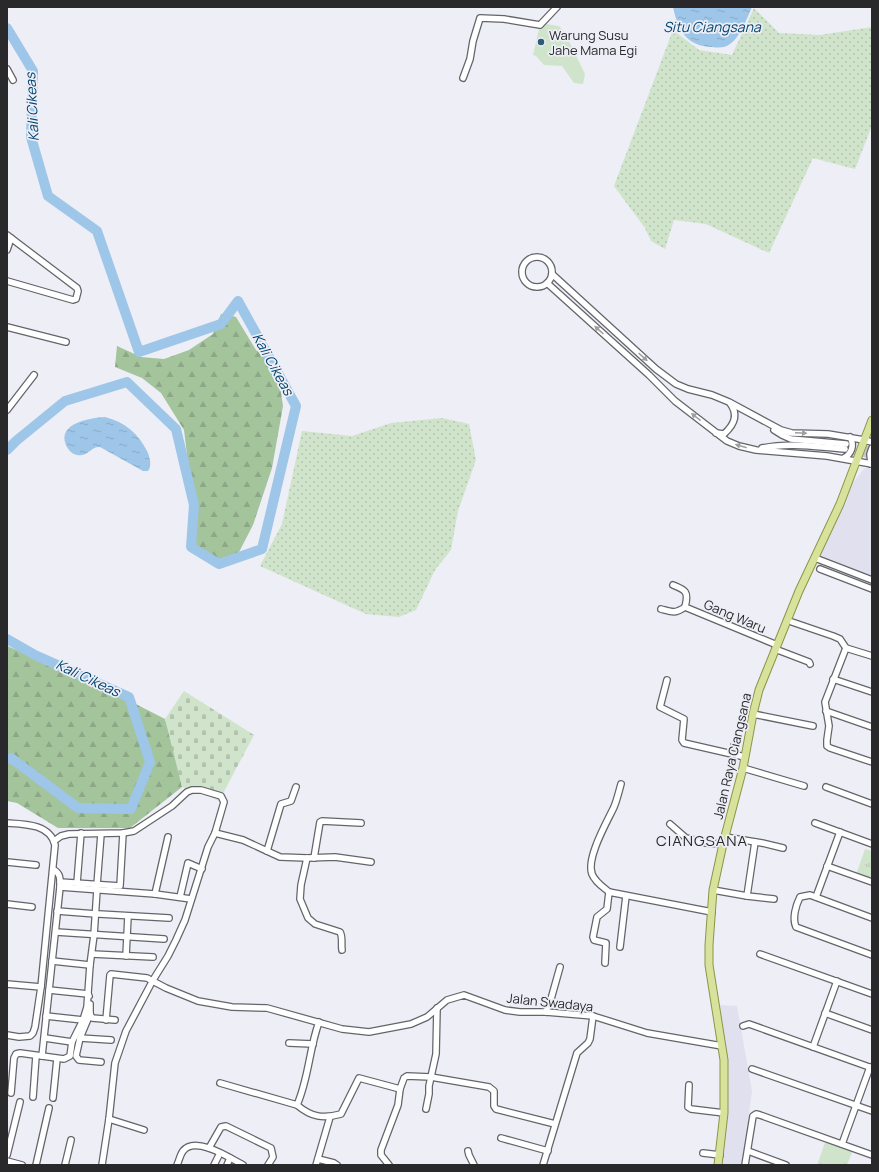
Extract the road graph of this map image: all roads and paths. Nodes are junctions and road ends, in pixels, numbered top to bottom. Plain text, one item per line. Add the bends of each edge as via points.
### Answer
1 (557, 7) edge
2 (7, 69) edge
3 (463, 78) dead end
4 (13, 80) dead end
5 (9, 236) edge
6 (7, 250) edge
7 (552, 274) junction
8 (7, 281) edge
9 (547, 283) junction
10 (7, 327) edge
11 (66, 342) dead end
12 (34, 375) dead end
13 (738, 409) junction
14 (7, 410) edge
15 (752, 414) junction
16 (872, 420) edge
17 (716, 433) junction
18 (724, 434) junction
19 (850, 437) junction
20 (864, 440) junction
21 (727, 441) junction
22 (872, 442) edge
23 (872, 448) edge
24 (756, 450) junction
25 (844, 458) junction
26 (857, 460) junction
27 (871, 464) edge
28 (815, 558) junction
29 (820, 569) dead end
30 (872, 580) edge
31 (673, 585) dead end
32 (872, 589) edge
33 (685, 607) junction
34 (660, 609) dead end
35 (792, 622) dead end
36 (776, 647) junction
37 (846, 648) junction
38 (872, 656) edge
39 (810, 664) dead end
40 (833, 679) junction
41 (667, 680) dead end
42 (872, 692) edge
43 (826, 711) junction
44 (753, 714) junction
45 (813, 726) dead end
46 (872, 727) edge
47 (745, 757) junction
48 (872, 762) edge
49 (743, 768) junction
50 (621, 784) dead end
51 (804, 786) dead end
52 (296, 787) dead end
53 (826, 787) dead end
54 (872, 804) edge
55 (7, 823) edge
56 (361, 823) dead end
57 (815, 823) dead end
58 (670, 824) dead end
59 (840, 832) junction
60 (81, 833) junction
61 (123, 833) junction
62 (215, 833) junction
63 (101, 834) junction
64 (168, 837) dead end
65 (726, 837) junction
66 (54, 841) junction
67 (755, 842) junction
68 (723, 844) junction
69 (872, 844) edge
70 (783, 848) dead end
71 (267, 851) junction
72 (307, 858) junction
73 (314, 858) junction
74 (7, 862) edge
75 (371, 862) dead end
76 (36, 865) dead end
77 (827, 866) junction
78 (202, 869) junction
79 (54, 870) junction
80 (872, 882) edge
81 (77, 883) junction
82 (60, 884) junction
83 (97, 887) junction
84 (713, 890) junction
85 (609, 892) junction
86 (155, 894) junction
87 (626, 896) junction
88 (747, 896) junction
89 (180, 897) junction
90 (816, 897) junction
91 (191, 899) junction
92 (774, 899) dead end
93 (7, 904) edge
94 (32, 907) dead end
95 (57, 911) junction
96 (712, 912) junction
97 (98, 914) junction
98 (128, 916) junction
99 (169, 918) dead end
100 (872, 918) edge
101 (56, 932) junction
102 (94, 935) junction
103 (127, 937) junction
104 (164, 939) dead end
105 (620, 947) dead end
106 (342, 950) dead end
107 (92, 954) junction
108 (760, 954) dead end
109 (872, 955) edge
110 (126, 956) junction
111 (153, 957) dead end
112 (52, 961) junction
113 (605, 962) dead end
114 (90, 965) junction
115 (560, 967) dead end
116 (153, 980) junction
117 (837, 981) junction
118 (7, 984) edge
119 (41, 987) junction
120 (49, 990) junction
121 (88, 994) junction
122 (872, 994) edge
123 (437, 1008) junction
124 (546, 1012) junction
125 (825, 1013) junction
126 (90, 1014) junction
127 (46, 1016) junction
128 (594, 1016) junction
129 (82, 1020) junction
130 (106, 1020) junction
131 (115, 1020) dead end
132 (319, 1022) junction
133 (743, 1026) dead end
134 (872, 1030) edge
135 (7, 1035) edge
136 (45, 1038) junction
137 (80, 1038) junction
138 (111, 1040) dead end
139 (72, 1042) junction
140 (289, 1043) dead end
141 (313, 1044) junction
142 (722, 1046) junction
143 (813, 1047) junction
144 (39, 1056) junction
145 (57, 1059) junction
146 (101, 1062) dead end
147 (871, 1068) edge
148 (752, 1069) dead end
149 (431, 1077) junction
150 (220, 1083) dead end
151 (689, 1085) dead end
152 (400, 1089) junction
153 (11, 1093) dead end
154 (33, 1097) dead end
155 (53, 1098) dead end
156 (20, 1102) dead end
157 (297, 1105) junction
158 (856, 1106) junction
159 (49, 1108) dead end
160 (426, 1109) dead end
161 (872, 1111) edge
162 (724, 1113) junction
163 (330, 1117) junction
164 (109, 1119) junction
165 (555, 1124) junction
166 (144, 1130) dead end
167 (501, 1138) dead end
168 (71, 1140) dead end
169 (842, 1144) junction
170 (209, 1148) junction
171 (468, 1151) dead end
172 (548, 1151) junction
173 (748, 1151) junction
174 (220, 1153) junction
175 (703, 1153) dead end
176 (7, 1155) edge
177 (720, 1155) junction
178 (872, 1155) edge
179 (230, 1158) junction
180 (7, 1161) edge
181 (317, 1162) edge
182 (22, 1165) edge
183 (36, 1165) edge
184 (65, 1165) edge
185 (102, 1165) edge
186 (176, 1165) edge
187 (214, 1165) edge
188 (226, 1165) edge
189 (243, 1165) edge
190 (268, 1165) edge
191 (337, 1165) edge
192 (389, 1165) edge
193 (474, 1165) edge
194 (543, 1165) edge
195 (718, 1165) edge
196 (745, 1165) edge
197 (786, 1165) edge

1 - 3 street via 540,25 480,18
2 - 4 street
5 - 6 street
5 - 8 street via 78,291 76,299 73,300
7 - 9 street
7 - 9 street via 548,262 542,258 529,259 522,267 521,273 526,284 537,288
7 -> 13 street via 656,369 676,384 712,395
17 -> 9 street via 675,401
10 - 11 street
12 - 14 street
13 - 15 street
13 - 18 street via 730,429
15 -> 19 street via 781,430 792,433
15 - 24 street via 791,439 846,446 789,444
16 - 20 main road, Jalan Raya Ciangsana
17 - 18 street
17 - 21 street
18 - 21 street
19 - 20 street
19 - 25 street via 853,444 851,452
20 - 22 street
20 - 26 main road, Jalan Raya Ciangsana
24 -> 21 street
23 - 27 street via 869,459
24 - 25 street
25 - 26 street
26 - 27 street
26 - 28 main road, Jalan Raya Ciangsana
28 - 30 street
28 - 36 main road, Jalan Raya Ciangsana
29 - 32 street
31 - 33 street, Gang Waru via 684,589 687,594
33 - 34 street, Gang Waru via 675,612
33 - 36 street, Gang Waru
35 - 37 street via 840,639
36 - 39 street, Gang Waru
36 - 44 main road, Jalan Raya Ciangsana via 759,690
37 - 38 street
37 - 40 street
40 - 42 street
40 - 43 street via 824,702
41 - 47 street via 660,707 684,719 684,743
43 - 46 street
43 - 48 street via 829,726 827,746
44 - 45 street
44 - 47 main road, Jalan Raya Ciangsana
47 - 49 main road, Jalan Raya Ciangsana
49 - 51 street
49 - 65 main road, Jalan Raya Ciangsana
50 - 85 street via 592,858 592,874 600,886
52 - 71 street via 291,801 281,804
53 - 54 street
55 - 66 street via 35,826 47,831
56 - 73 street via 320,822
57 - 59 street
58 - 68 street via 686,838
59 - 69 street
59 - 77 street
60 - 63 street
60 - 66 street via 61,836
60 - 81 street
61 - 62 street via 134,831 172,806 187,792 196,789 224,799
61 - 63 street
61 - 83 street via 120,886
62 - 71 street via 243,840
62 - 78 street
63 - 83 street
64 - 86 street
65 - 67 street
65 - 68 main road, Jalan Raya Ciangsana
66 - 79 street
67 - 70 street
67 - 88 street
68 - 84 main road, Jalan Raya Ciangsana
71 - 72 street via 280,857
72 - 73 street
72 - 106 street via 300,899 308,918 315,924 342,934
73 - 75 street via 335,857
74 - 76 street
77 - 80 street
77 - 90 street
78 - 89 street via 188,863
78 - 91 street
79 - 82 street via 60,876
79 - 119 street
81 - 82 street
81 - 83 street
82 - 83 street
82 - 95 street
83 - 86 street
83 - 97 street
84 - 88 street
84 - 96 main road, Jalan Raya Ciangsana
85 - 87 street
85 - 113 street via 607,909 597,917 594,937 594,940 606,943
86 - 89 street
87 - 96 street
87 - 105 street
88 - 92 street
89 - 91 street
90 - 100 street
90 - 109 street via 800,897 796,909 796,927
91 - 116 street via 176,940
93 - 94 street
95 - 97 street
95 - 101 street
96 - 142 main road, Jalan Raya Ciangsana via 709,965
97 - 98 street
97 - 102 street
98 - 99 street
98 - 103 street
101 - 102 street
101 - 112 street
102 - 103 street
102 - 107 street
103 - 104 street
103 - 110 street
107 - 110 street
107 - 114 street
108 - 117 street
110 - 111 street
112 - 114 street
112 - 120 street
114 - 121 street
115 - 124 street
116 - 130 street, Jalan Swadaya via 111,974
116 - 132 street, Jalan Swadaya via 198,1001 232,1007 268,1008
116 - 164 street via 126,1031 115,1063
117 - 122 street
117 - 125 street
118 - 119 street
119 - 135 street via 33,1033 25,1037
120 - 121 street
120 - 127 street
121 - 126 street
121 - 129 street
123 - 124 street, Jalan Swadaya via 447,1000 464,996 505,1010
123 - 132 street, Jalan Swadaya via 427,1017 411,1024 369,1032 342,1029
123 - 149 street via 436,1054
124 - 128 street, Jalan Swadaya
125 - 134 street
125 - 143 street
126 - 130 street via 94,1019
126 - 137 street
127 - 129 street
127 - 136 street
128 - 142 street, Jalan Swadaya via 647,1033
128 - 165 street via 590,1039 577,1053
129 - 139 street
130 - 131 street
132 - 141 street
133 - 143 street via 749,1024
136 - 139 street
136 - 144 street
137 - 138 street
137 - 146 street via 76,1058
139 - 145 street via 70,1056
140 - 141 street
141 - 157 street
142 - 162 main road, Jalan Raya Ciangsana
143 - 147 street
144 - 145 street
144 - 153 street via 20,1053 15,1056
144 - 154 street
145 - 155 street
147 - 158 street
148 - 158 street
149 - 152 street via 407,1076
149 - 160 street
149 - 165 street via 489,1087 494,1090 496,1109
150 - 157 street
151 - 162 street via 690,1109
152 - 163 street via 359,1078 341,1114
152 - 192 street via 398,1105 381,1150 381,1155
156 - 176 street
157 - 163 street via 311,1115
158 - 161 street
158 - 169 street
159 - 183 street
162 - 177 main road, Jalan Raya Ciangsana
163 - 181 street
164 - 166 street
164 - 185 street
165 - 172 street
167 - 172 street
168 - 184 street
169 - 173 street via 756,1114 753,1116
169 - 178 street
170 - 174 street
170 - 186 street via 191,1146 184,1150
170 - 190 street via 221,1127 226,1126 271,1148 273,1157
171 - 193 street
172 - 194 street
173 - 196 street
173 - 197 street
174 - 179 street
174 - 187 street
175 - 177 street
177 - 195 main road, Jalan Raya Ciangsana
179 - 188 street
179 - 189 street
180 - 182 street
181 - 191 street

